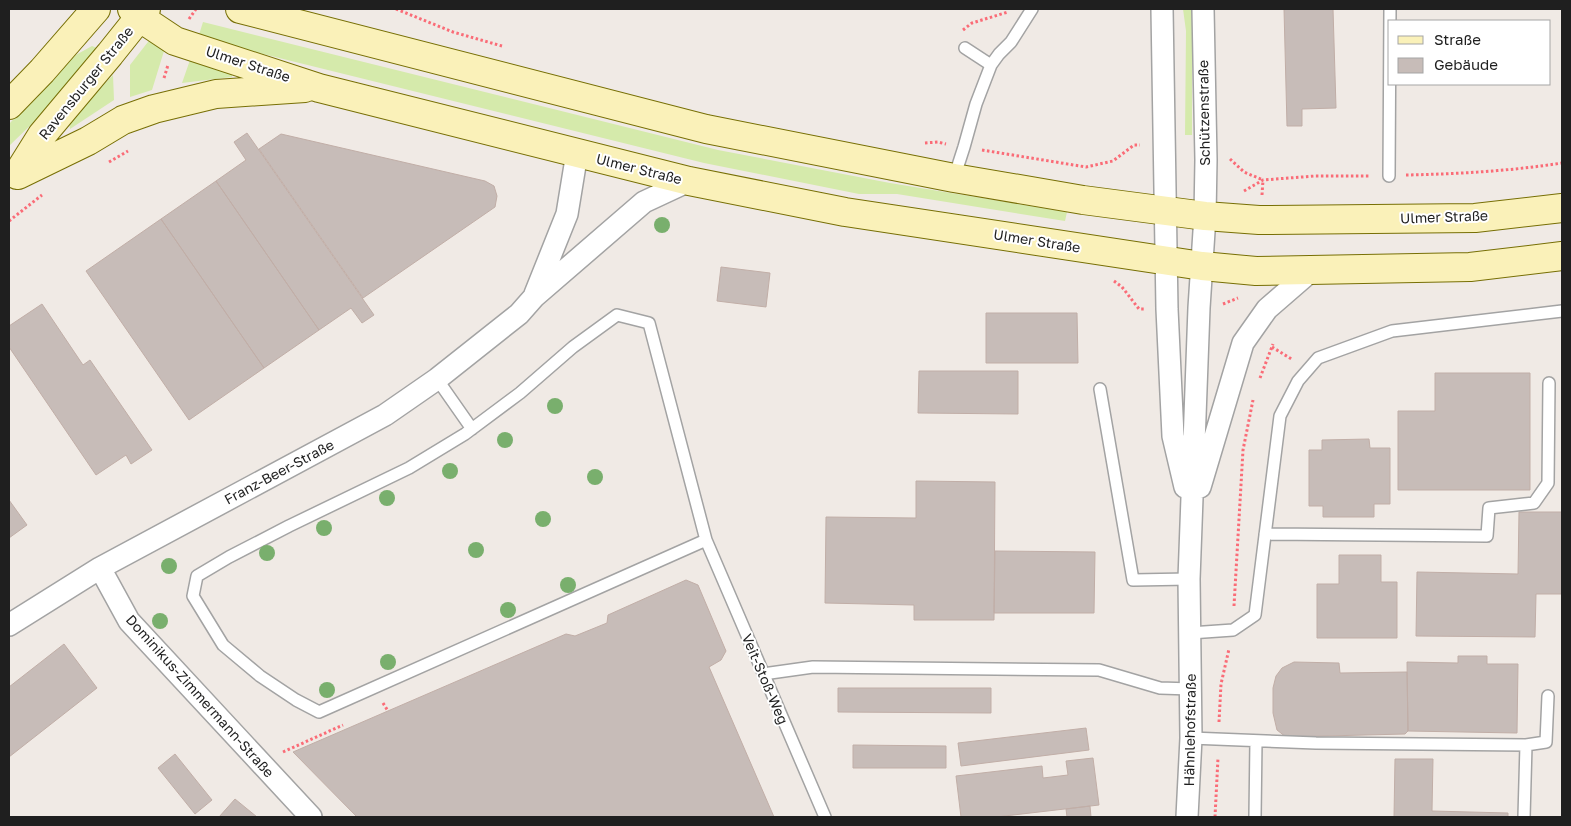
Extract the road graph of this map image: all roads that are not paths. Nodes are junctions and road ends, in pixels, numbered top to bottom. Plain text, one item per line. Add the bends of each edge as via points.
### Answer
1 (96, 9) edge
2 (240, 9) edge
3 (317, 9) edge
4 (1032, 9) edge
5 (1162, 9) edge
6 (1203, 9) edge
7 (139, 12) edge
8 (965, 48) dead end
9 (413, 53) junction
10 (991, 65) junction
11 (1390, 85) edge
12 (319, 88) junction
13 (9, 104) edge
14 (578, 153) junction
15 (1389, 176) road end
16 (954, 178) junction
17 (13, 179) edge
18 (688, 181) junction
19 (1562, 208) edge
20 (1165, 211) junction
21 (1205, 216) junction
22 (1562, 256) edge
23 (1166, 260) junction
24 (1202, 266) junction
25 (1312, 270) junction
26 (534, 297) junction
27 (1562, 311) edge
28 (437, 379) junction
29 (1549, 383) dead end
30 (1100, 389) dead end
31 (472, 429) junction
32 (1191, 516) junction
33 (1265, 534) junction
34 (706, 540) junction
35 (100, 568) junction
36 (1189, 579) junction
37 (9, 625) edge
38 (1190, 638) junction
39 (763, 674) junction
40 (1191, 689) junction
41 (1548, 696) dead end
42 (1191, 738) junction
43 (1256, 741) junction
44 (1526, 745) junction
45 (311, 817) edge
46 (826, 817) edge
47 (1188, 817) edge
48 (1255, 817) edge
49 (1524, 817) edge

1 - 13 main road
2 - 9 main road, Ulmer Straße
3 - 9 main road
4 - 10 lane via 1011,42
5 - 20 street
6 - 21 street, Schützenstraße
7 - 12 main road, Ulmer Straße via 175,41
7 - 17 main road, Ravensburger Straße via 110,54 42,135
8 - 10 lane
9 - 16 main road, Ulmer Straße via 706,129
10 - 16 lane
11 - 15 lane
12 - 14 main road, Ulmer Straße
12 - 17 main road via 216,94 154,109 124,120
14 - 18 main road, Ulmer Straße
14 - 26 street, Franz-Beer-Straße via 567,214
16 - 20 main road, Ulmer Straße
18 - 23 main road, Ulmer Straße via 845,212
18 - 26 street, Franz-Beer-Straße via 644,202
19 - 21 main road, Ulmer Straße via 1476,218 1259,220
20 - 21 main road, Ulmer Straße
20 - 23 street
21 - 24 street
22 - 25 main road, Ulmer Straße via 1470,267
23 - 24 main road, Ulmer Straße
23 - 32 street via 1173,436
24 - 25 main road, Ulmer Straße via 1256,271
24 - 32 street
25 - 32 street via 1267,309 1243,344
26 - 28 street, Franz-Beer-Straße via 519,314
27 - 33 lane via 1392,330 1318,358 1298,381 1280,416
28 - 31 lane
28 - 35 street, Franz-Beer-Straße via 385,416
29 - 33 lane via 1548,483 1534,502 1489,508 1487,536
30 - 36 lane via 1134,580
31 - 34 lane, Veit-Stoß-Weg via 617,315 649,323
31 - 34 lane via 409,468 289,526 197,576 193,596 223,645 260,676 319,712
32 - 36 street
33 - 38 lane via 1255,615 1233,630
34 - 39 lane, Veit-Stoß-Weg
35 - 37 street, Franz-Beer-Straße
35 - 45 street, Dominikus-Zimmermann-Straße via 129,621
36 - 38 street
38 - 40 street, Hähnlehofstraße
39 - 40 lane via 812,667 1099,670 1160,688
39 - 46 lane, Veit-Stoß-Weg
40 - 42 street, Hähnlehofstraße
41 - 44 lane via 1546,742
42 - 43 lane
42 - 47 street, Hähnlehofstraße
43 - 44 lane
43 - 48 lane
44 - 49 lane

